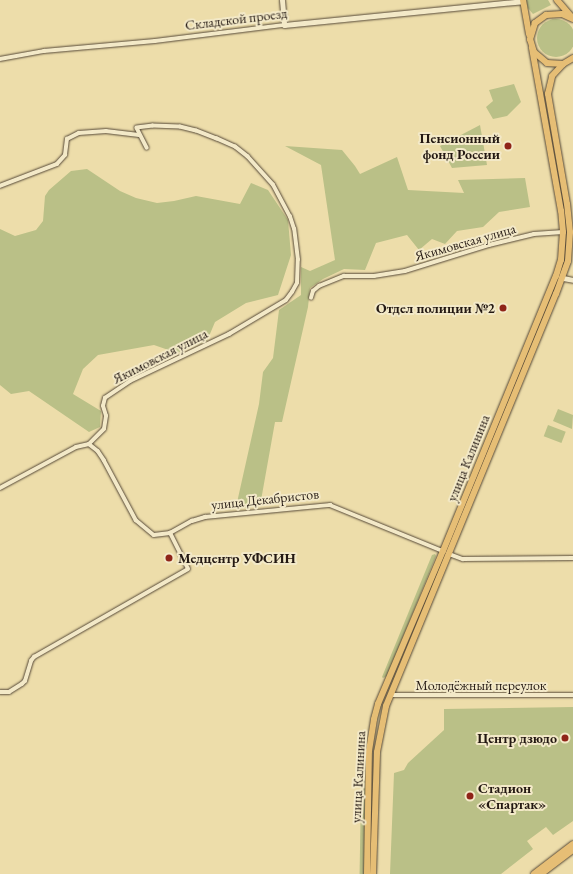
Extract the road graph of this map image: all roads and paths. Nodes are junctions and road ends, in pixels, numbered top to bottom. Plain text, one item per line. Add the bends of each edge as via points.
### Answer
1 (282, 0) edge
2 (557, 0) edge
3 (523, 1) edge
4 (573, 19) edge
5 (284, 25) junction
6 (530, 39) junction
7 (532, 48) junction
8 (573, 58) edge
9 (0, 59) edge
10 (564, 63) junction
11 (573, 63) edge
12 (139, 135) junction
13 (147, 148) dead end
14 (0, 186) edge
15 (563, 232) junction
16 (559, 277) junction
17 (573, 280) edge
18 (311, 298) dead end
19 (88, 444) junction
20 (0, 488) edge
21 (170, 533) junction
22 (446, 553) junction
23 (573, 558) edge
24 (0, 692) edge
25 (389, 695) junction
26 (573, 695) edge
27 (573, 844) edge
28 (573, 850) edge
29 (561, 856) junction
30 (538, 873) edge
31 (366, 874) edge
32 (373, 874) edge

1 - 5 street
2 - 4 main road
3 - 5 street, Складской проезд
3 - 6 main road, улица Калинина
4 - 6 main road via 559,13 546,15 535,23
5 - 9 street, Складской проезд via 155,41 44,50
6 - 7 main road, улица Калинина
7 - 10 main road via 544,62 555,65
7 - 15 main road, улица Калинина
8 - 10 main road
10 - 11 main road
10 - 16 main road, улица Калинина via 555,70 548,94 570,232 568,261
12 - 13 street
12 - 14 street via 106,131 79,133 67,139 65,155 57,164
12 - 19 street, Якимовская улица via 137,128 180,127 217,138 248,157 273,185 284,203 294,229 299,271 297,283 286,300 228,334 130,381 105,398 104,429
15 - 16 main road, улица Калинина
15 - 18 street, Якимовская улица via 534,234 489,245 405,271 374,276 344,276 319,286 313,291
16 - 17 street
16 - 22 main road, улица Калинина
19 - 20 street, Якимовская улица via 76,447
19 - 21 street via 98,451 104,460 140,524 154,535
21 - 22 street, улица Декабристов via 200,518 330,505
21 - 24 street via 188,569 34,657 25,681 9,692
22 - 23 street, улица Декабристов via 463,559
22 - 25 main road, улица Калинина
22 - 31 main road, улица Калинина via 385,685 374,719 369,751
25 - 26 street, Молодёжный переулок
25 - 32 main road, улица Калинина via 377,752
27 - 29 main road
28 - 29 main road
29 - 30 main road

